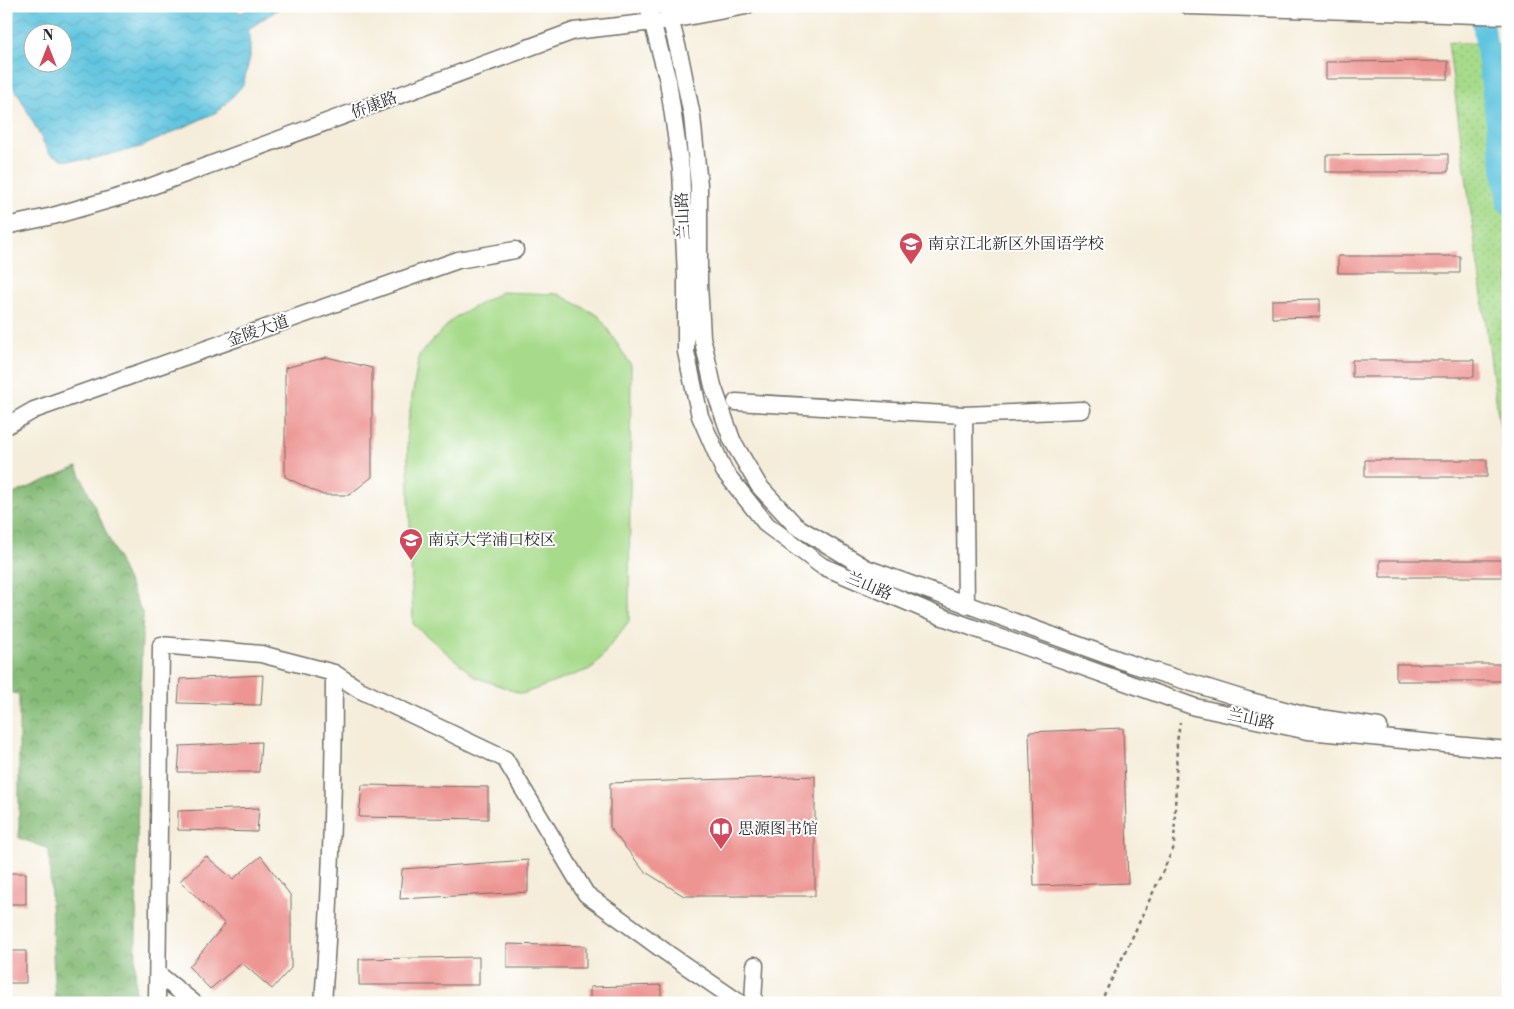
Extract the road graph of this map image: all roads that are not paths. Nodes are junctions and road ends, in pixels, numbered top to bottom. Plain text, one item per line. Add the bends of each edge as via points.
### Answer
1 (648, 6) edge
2 (746, 6) edge
3 (1189, 6) edge
4 (669, 13) edge
5 (1506, 16) edge
6 (652, 22) junction
7 (6, 226) edge
8 (515, 250) dead end
9 (736, 402) dead end
10 (1082, 410) dead end
11 (964, 415) junction
12 (6, 426) edge
13 (966, 605) junction
14 (334, 673) junction
15 (1508, 740) edge
16 (1508, 750) edge
17 (755, 965) dead end
18 (158, 974) junction
19 (157, 1003) edge
20 (194, 1003) edge
21 (323, 1003) edge
22 (740, 1003) edge
23 (753, 1003) edge

1 - 6 street, 兰山路
2 - 4 street, 侨康路
3 - 5 street
4 - 6 street, 侨康路
4 - 13 street, 兰山路 via 692,116 699,184 702,337 713,386 732,440 759,486 796,526 866,568
6 - 7 street, 侨康路 via 574,31 134,193
6 - 16 street, 兰山路 via 668,81 681,170 686,352 700,416 724,471 767,526 831,570 940,616 1195,708 1308,730
8 - 12 street, 金陵大道 via 458,260 34,410
9 - 11 street
10 - 11 street
11 - 13 street
13 - 15 street, 兰山路 via 1131,664 1307,716 1386,728
14 - 18 street via 261,654 161,645
14 - 21 street via 334,766
14 - 22 street via 360,690 505,759 586,894
17 - 23 street
18 - 19 street
18 - 20 street

